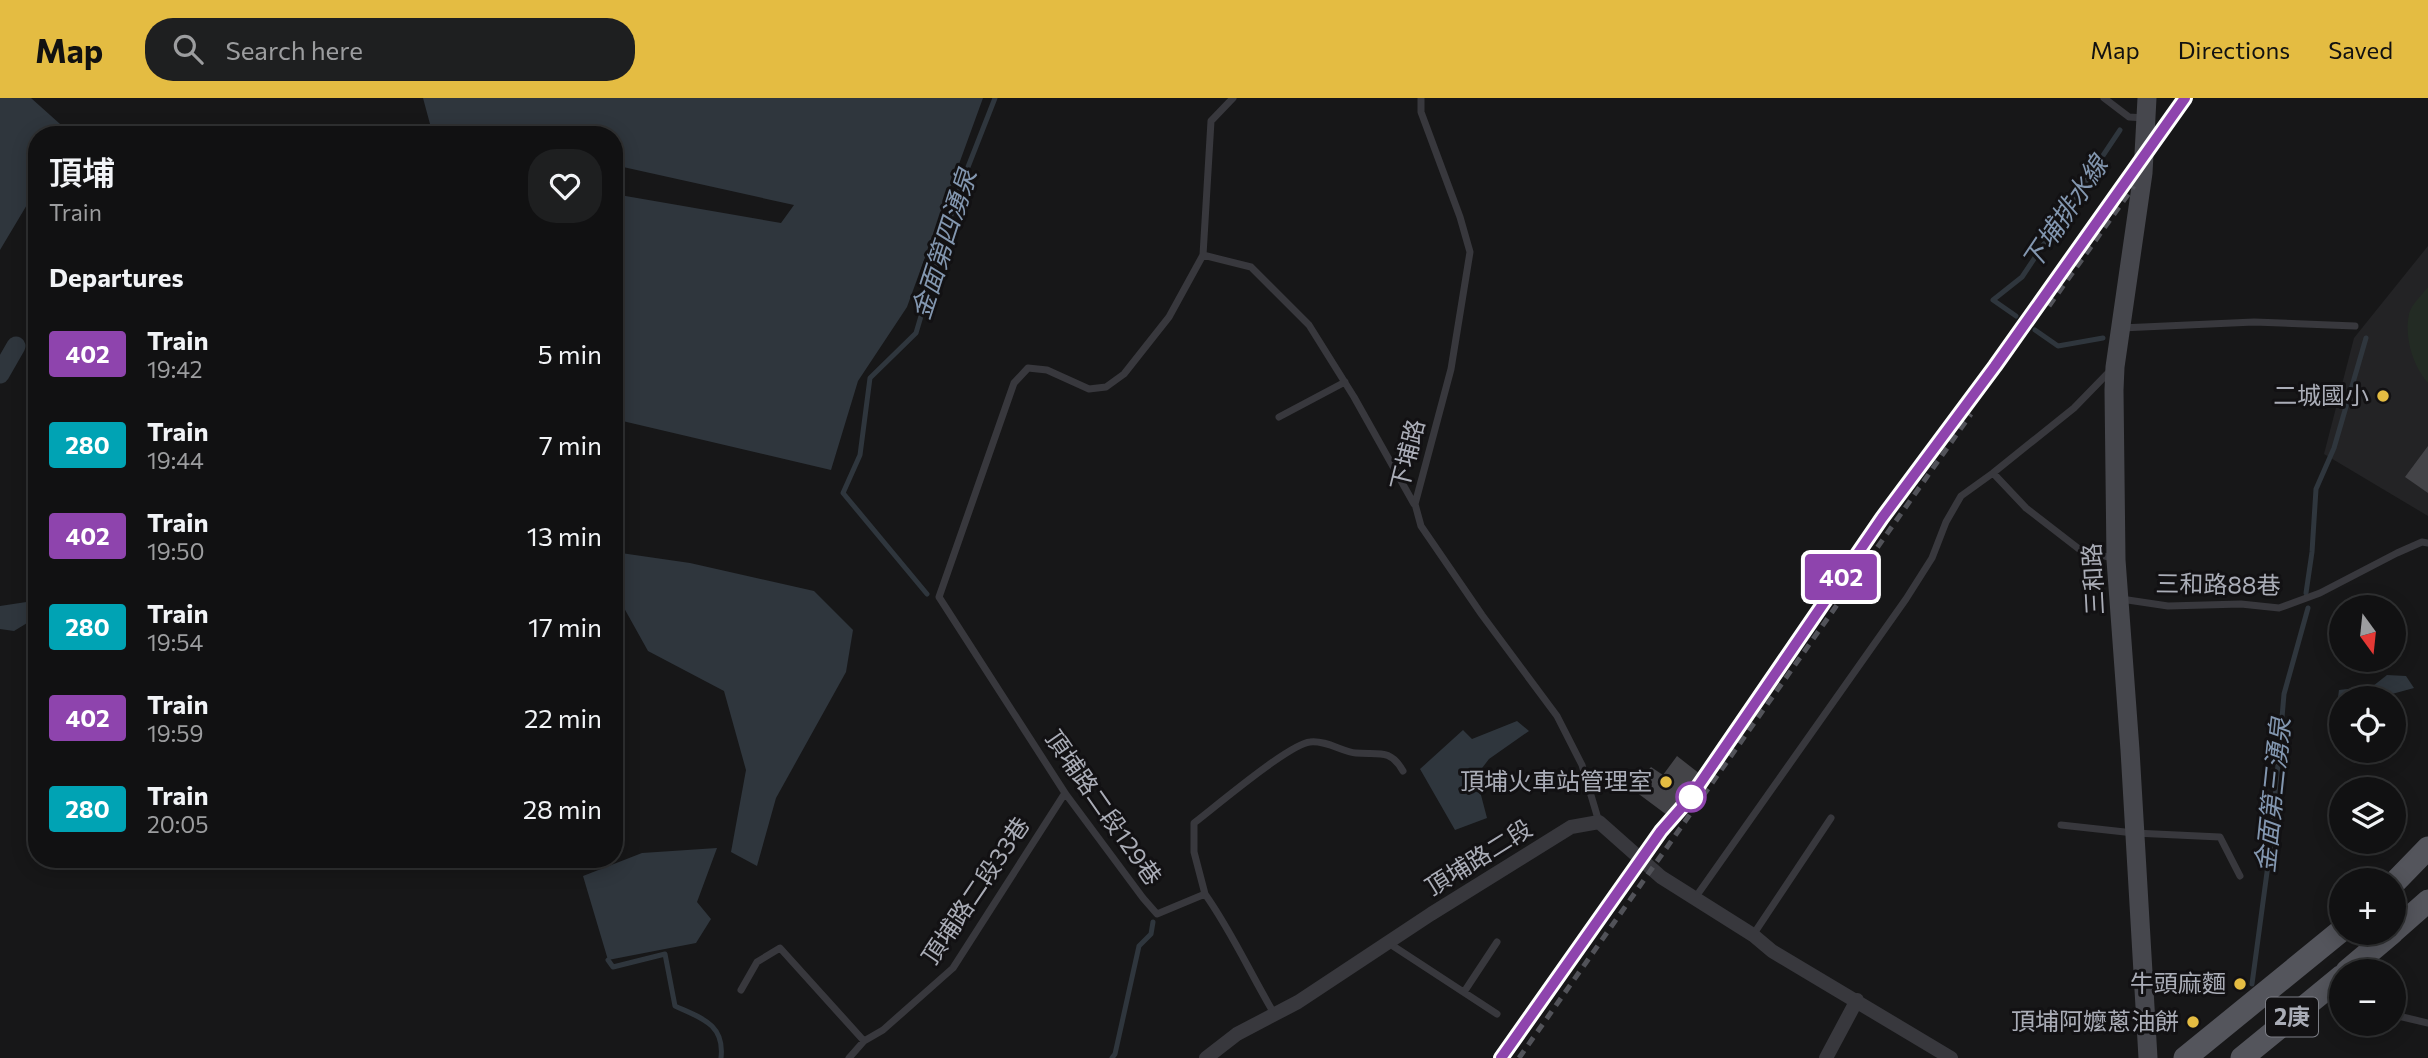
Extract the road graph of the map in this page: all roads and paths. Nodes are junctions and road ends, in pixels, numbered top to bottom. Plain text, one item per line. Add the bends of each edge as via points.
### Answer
1 (1233, 98) edge
2 (1421, 98) edge
3 (2104, 98) edge
4 (2146, 108) edge
5 (1203, 255) junction
6 (2354, 326) dead end
7 (2120, 328) junction
8 (2115, 367) junction
9 (1345, 382) junction
10 (1279, 417) dead end
11 (1993, 473) junction
12 (1415, 504) junction
13 (2428, 543) edge
14 (2116, 560) junction
15 (2120, 599) junction
16 (1403, 771) dead end
17 (1065, 793) junction
18 (1831, 818) dead end
19 (1599, 822) junction
20 (2061, 825) dead end
21 (2134, 833) junction
22 (2428, 848) edge
23 (2406, 871) edge
24 (2240, 876) dead end
25 (1205, 894) junction
26 (1694, 899) junction
27 (2428, 901) edge
28 (2406, 920) edge
29 (1753, 935) junction
30 (2329, 941) edge
31 (1497, 942) dead end
32 (1390, 944) junction
33 (2378, 945) edge
34 (2361, 959) edge
35 (741, 990) dead end
36 (1464, 992) junction
37 (2329, 998) edge
38 (1857, 1000) junction
39 (1497, 1014) dead end
40 (1275, 1016) junction
41 (2406, 1018) edge
42 (2428, 1023) edge
43 (864, 1041) junction
44 (849, 1058) edge
45 (1206, 1058) edge
46 (1826, 1058) edge
47 (1951, 1058) edge
48 (2148, 1058) edge
49 (2185, 1058) edge
50 (2242, 1058) edge

1 - 5 lane via 1211,121
2 - 12 lane, 下埔路 via 1421,112 1470,252 1451,369
3 - 4 lane via 2129,117
4 - 7 main road, 三和路 via 2143,173
5 - 9 lane via 1251,267 1309,325
5 - 17 lane, 頂埔路二段129巷 via 1170,317 1124,374 1106,387 1089,389 1047,370 1028,368 1014,383 939,597
6 - 7 lane via 2254,322
7 - 8 main road, 三和路
8 - 11 lane via 2074,408
8 - 14 main road, 三和路
9 - 10 lane
9 - 12 lane
11 - 14 lane via 2026,508 2079,549
11 - 26 lane via 1961,496 1906,600
12 - 19 lane, 下埔路 via 1421,526 1557,716 1582,765
13 - 15 lane, 三和路88巷 via 2280,608 2168,606
14 - 15 main road, 三和路
15 - 21 main road, 三和路
16 - 25 lane via 1382,752 1354,753 1309,741 1283,754 1194,822 1194,852
17 - 25 lane, 頂埔路二段129巷 via 1157,914
17 - 43 lane, 頂埔路二段33巷 via 953,968 883,1030
18 - 29 lane
19 - 26 street via 1647,866
19 - 32 street, 頂埔路二段 via 1571,827
20 - 21 lane
21 - 24 lane via 2220,837
21 - 48 main road, 三和路
22 - 23 main road
25 - 40 lane
26 - 29 street
27 - 28 main road
29 - 38 street
30 - 49 main road, 2庚
31 - 36 lane
32 - 36 lane
32 - 40 street, 頂埔路二段
33 - 34 main road
35 - 43 lane via 757,962 779,948
36 - 39 lane
37 - 50 main road, 2庚
38 - 46 street
38 - 47 street
40 - 45 street, 頂埔路二段 via 1237,1034
41 - 42 lane
43 - 44 lane, 頂埔路二段33巷

